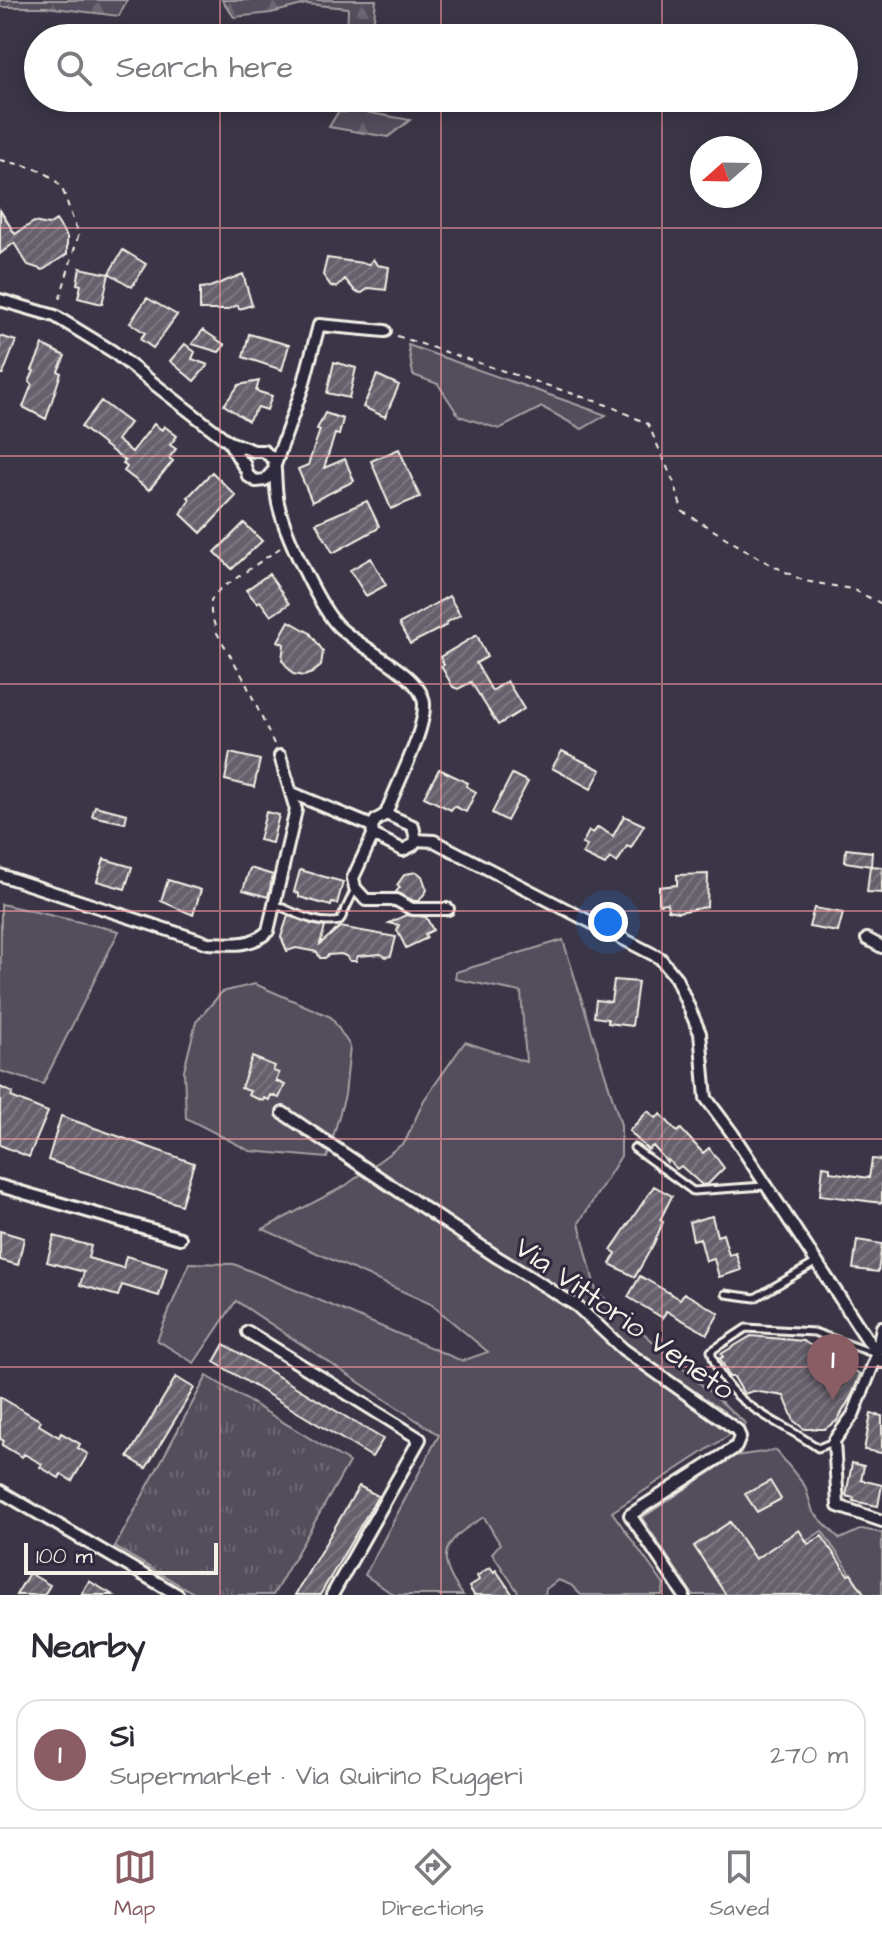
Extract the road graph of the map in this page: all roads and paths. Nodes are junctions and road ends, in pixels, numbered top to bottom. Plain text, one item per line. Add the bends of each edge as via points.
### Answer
1 (0, 160) edge
2 (0, 300) edge
3 (55, 316) junction
4 (385, 331) joint
5 (284, 440) junction
6 (229, 442) junction
7 (259, 451) junction
8 (244, 467) junction
9 (274, 468) junction
10 (260, 481) junction
11 (278, 502) junction
12 (291, 540) junction
13 (882, 604) edge
14 (280, 756) joint
15 (292, 793) junction
16 (386, 814) junction
17 (373, 830) junction
18 (416, 840) junction
19 (0, 875) edge
20 (355, 888) junction
21 (275, 904) junction
22 (448, 909) dead end
23 (867, 939) dead end
24 (882, 947) edge
25 (283, 1113) dead end
26 (634, 1148) dead end
27 (0, 1186) edge
28 (765, 1186) junction
29 (180, 1238) dead end
30 (816, 1263) junction
31 (726, 1294) dead end
32 (882, 1327) edge
33 (248, 1332) dead end
34 (880, 1359) edge
35 (834, 1441) junction
36 (0, 1491) edge
37 (882, 1521) edge
38 (178, 1595) edge
39 (332, 1595) edge
40 (684, 1595) edge

1 - 3 path via 51,174 65,193 79,233
2 - 3 street
3 - 6 street via 112,351
4 - 5 street via 319,325
4 - 13 path via 610,406 648,424 682,511 804,581 852,589
5 - 7 street
5 - 9 street
6 - 7 street
6 - 8 street
7 - 8 street via 246,457
7 - 9 street via 272,456
8 - 10 street via 248,476
9 - 10 street
9 - 11 street
10 - 11 street
11 - 12 street
12 - 14 path via 211,600 217,633
12 - 16 street via 333,621 422,694 420,727
14 - 15 street
15 - 17 street
15 - 21 street via 294,825
16 - 17 street
16 - 18 street via 413,826
17 - 18 street via 403,850
17 - 20 street via 353,878
18 - 28 street via 434,841 660,958 676,978 700,1033 706,1098
19 - 21 street via 208,943 260,939 268,931
20 - 21 lane via 340,921 333,923
20 - 22 street via 366,900
23 - 24 street
25 - 40 street, Via Vittorio Veneto via 577,1306 623,1349 737,1430 736,1447 630,1515
26 - 28 lane via 693,1191
27 - 29 street
28 - 30 street
30 - 31 lane via 755,1298
30 - 34 street
32 - 34 street
33 - 39 street via 420,1439
34 - 35 street
34 - 35 lane via 814,1332 746,1328 711,1351 728,1388 752,1408 818,1448
35 - 37 street via 838,1506
36 - 38 street

